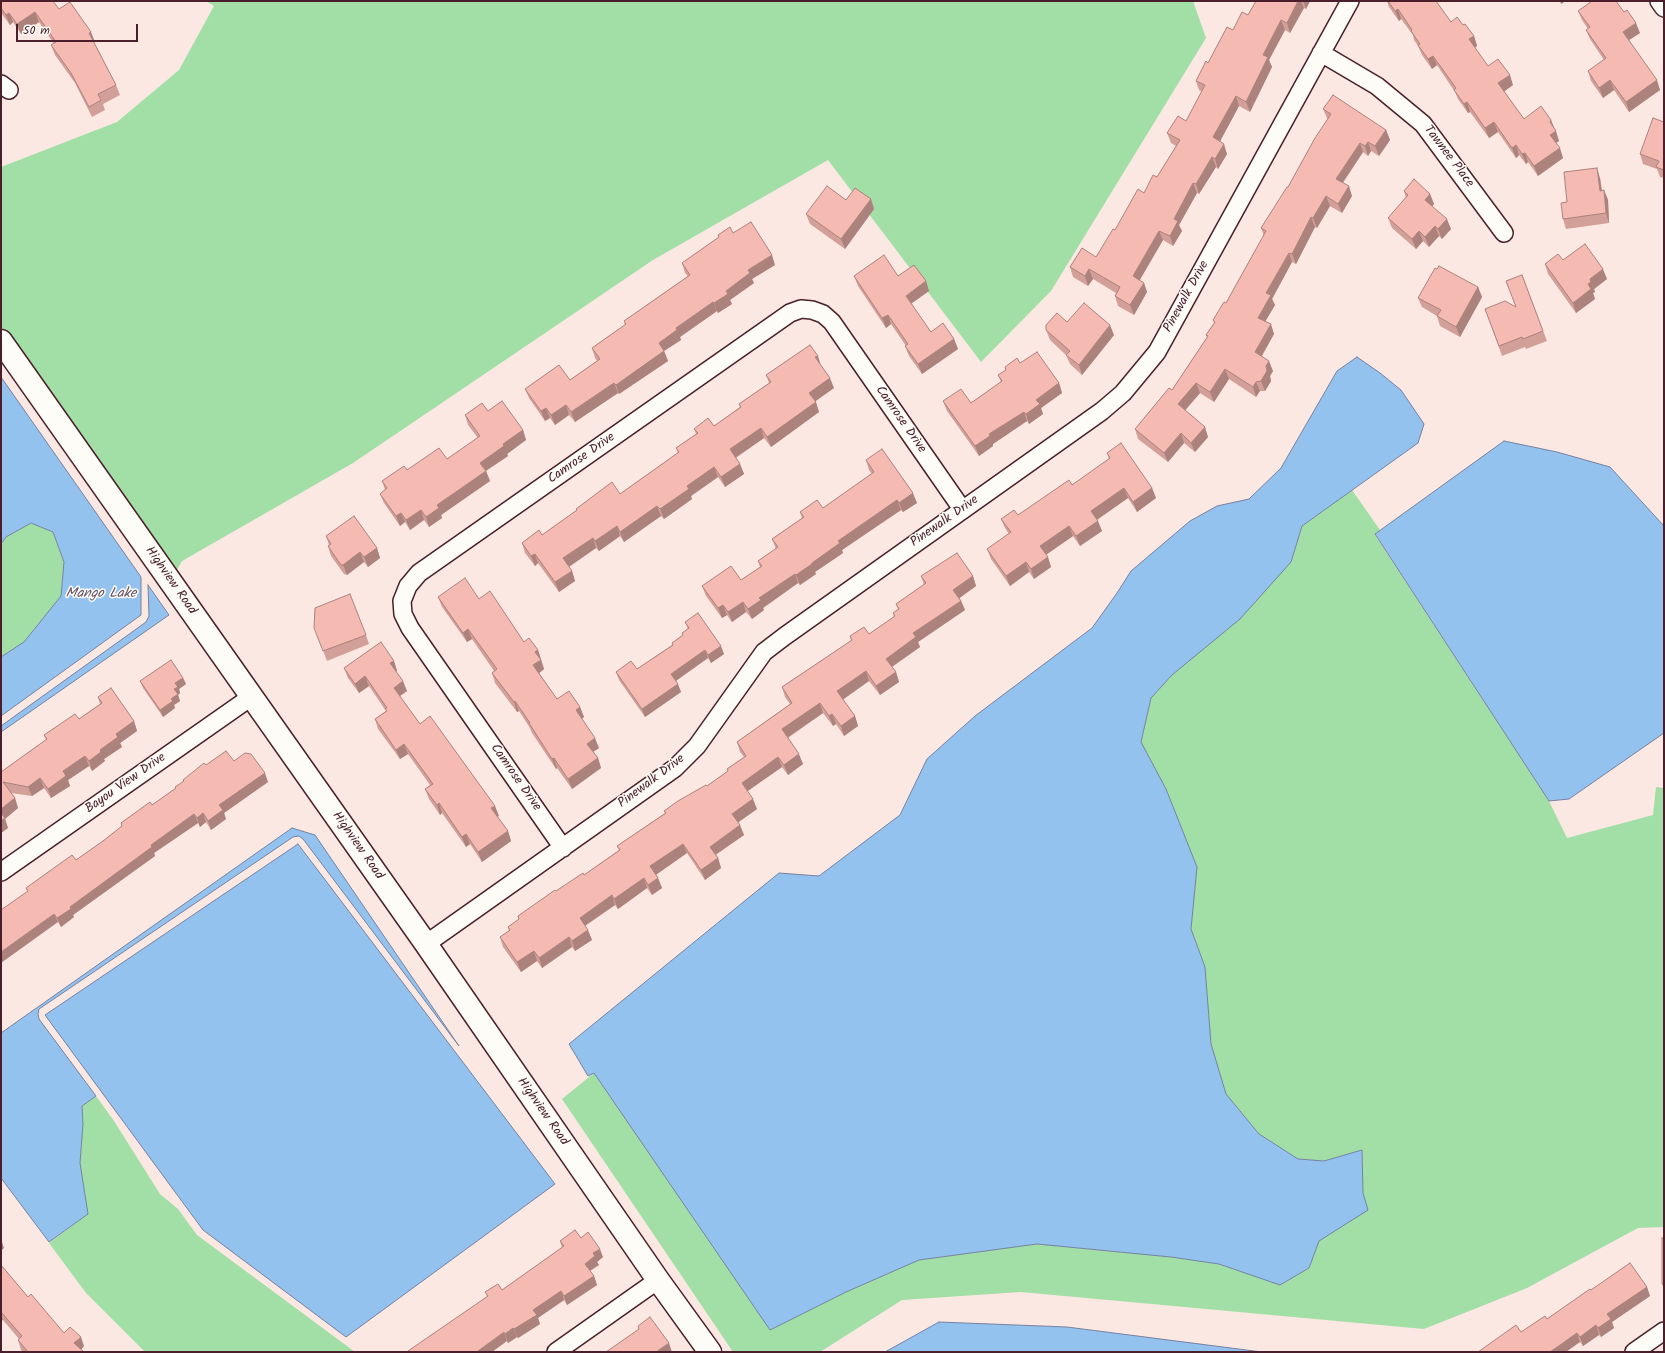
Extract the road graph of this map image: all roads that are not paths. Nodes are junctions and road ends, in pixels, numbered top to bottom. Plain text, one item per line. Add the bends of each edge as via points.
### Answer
1 (1350, 1) edge
2 (1659, 1) edge
3 (1664, 8) edge
4 (1321, 53) junction
5 (1504, 233) dead end
6 (1, 341) edge
7 (962, 509) junction
8 (251, 697) junction
9 (563, 848) junction
10 (1, 872) edge
11 (426, 944) junction
12 (658, 1280) junction
13 (1664, 1331) edge
14 (556, 1352) edge
15 (710, 1352) edge
16 (1634, 1352) edge

1 - 4 street, Pinewalk Drive
2 - 3 street
4 - 5 street, Tawnee Place via 1377,86 1423,124
4 - 7 street, Pinewalk Drive via 1157,352 1123,393 1102,411
6 - 8 street, Highview Road
7 - 9 street, Pinewalk Drive via 764,652 697,746 675,768
7 - 9 street, Camrose Drive via 832,322 823,314 801,309 790,313 419,573 408,586 402,601 403,614 410,628
8 - 10 street, Bayou View Drive
8 - 11 street, Highview Road
9 - 11 street, Pinewalk Drive
11 - 12 street, Highview Road
12 - 14 street
12 - 15 street, Highview Road
13 - 16 street

